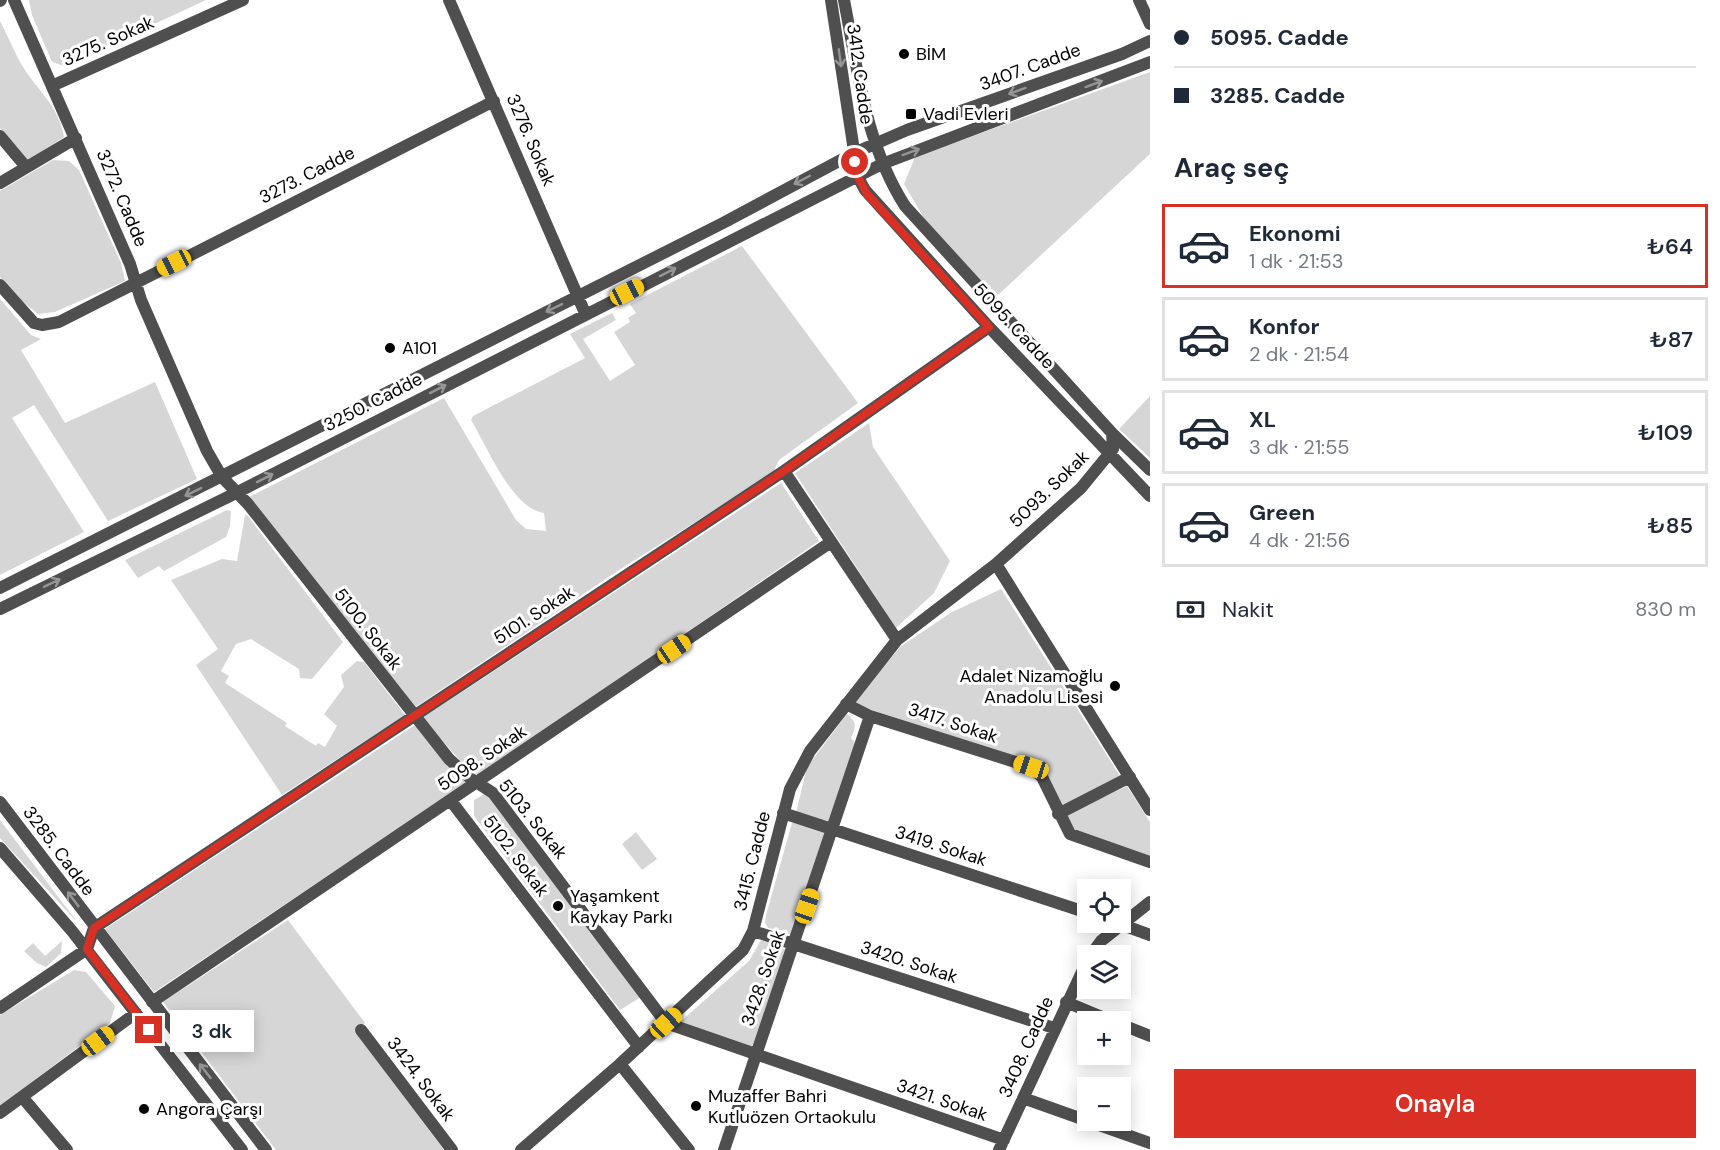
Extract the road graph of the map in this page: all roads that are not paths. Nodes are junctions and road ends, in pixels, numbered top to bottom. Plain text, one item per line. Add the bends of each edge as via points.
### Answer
1 (14, 0) edge
2 (243, 0) edge
3 (449, 0) edge
4 (831, 0) edge
5 (844, 0) edge
6 (1139, 0) edge
7 (1150, 24) edge
8 (1150, 41) edge
9 (1150, 62) edge
10 (54, 85) junction
11 (494, 101) junction
12 (0, 136) edge
13 (76, 138) junction
14 (875, 143) junction
15 (854, 153) junction
16 (882, 164) junction
17 (26, 167) junction
18 (858, 177) junction
19 (0, 183) edge
20 (137, 282) junction
21 (0, 285) edge
22 (578, 296) junction
23 (585, 313) junction
24 (989, 327) junction
25 (1112, 433) junction
26 (1110, 454) junction
27 (1150, 470) edge
28 (784, 471) junction
29 (222, 477) junction
30 (236, 492) junction
31 (1150, 496) edge
32 (831, 542) junction
33 (996, 564) junction
34 (0, 588) edge
35 (0, 609) edge
36 (897, 640) junction
37 (846, 704) junction
38 (413, 716) junction
39 (870, 716) junction
40 (1130, 777) junction
41 (478, 782) junction
42 (451, 801) junction
43 (0, 802) edge
44 (1150, 810) edge
45 (783, 813) junction
46 (1058, 814) junction
47 (833, 830) junction
48 (0, 848) edge
49 (1150, 862) edge
50 (1150, 902) edge
51 (1077, 909) edge
52 (1131, 914) edge
53 (94, 928) junction
54 (1131, 928) edge
55 (753, 931) junction
56 (1109, 933) edge
57 (1150, 935) edge
58 (794, 944) junction
59 (1098, 945) edge
60 (87, 949) junction
61 (1077, 980) edge
62 (0, 992) edge
63 (152, 1002) junction
64 (1066, 1002) junction
65 (5, 1005) edge
66 (1088, 1011) edge
67 (136, 1013) junction
68 (666, 1023) junction
69 (1054, 1028) junction
70 (1131, 1028) edge
71 (361, 1030) dead end
72 (1150, 1036) edge
73 (639, 1047) junction
74 (756, 1055) junction
75 (620, 1064) junction
76 (23, 1098) junction
77 (1023, 1098) junction
78 (0, 1113) edge
79 (1150, 1143) edge
80 (1001, 1145) edge
81 (67, 1150) edge
82 (242, 1150) edge
83 (266, 1150) edge
84 (452, 1150) edge
85 (521, 1150) edge
86 (689, 1150) edge
87 (724, 1150) edge

1 - 10 street, 3272. Cadde
2 - 10 street, 3275. Sokak
3 - 11 street, 3276. Sokak
4 -> 15 street, 3412. Cadde
5 - 14 street, 3412. Cadde via 860,92
6 - 7 street
8 -> 14 street, 3407. Cadde
16 -> 9 street
10 - 13 street, 3272. Cadde
11 - 20 street, 3273. Cadde
11 - 22 street, 3276. Sokak
12 - 17 street
13 - 17 street
13 - 20 street, 3272. Cadde
14 - 15 street, 3407. Cadde
14 - 16 street, 3412. Cadde
15 - 18 street, 3412. Cadde
15 -> 22 street, 3250. Cadde
16 - 18 street
16 - 25 street, 5095. Cadde via 905,206
17 - 19 street
23 -> 18 street, 3250. Cadde
18 - 24 street, 5095. Cadde via 867,194
20 - 21 street, 3273. Cadde via 59,322 42,325 29,318
20 - 29 street, 3272. Cadde via 141,300 207,452
22 - 23 street, 3276. Sokak
22 -> 29 street, 3250. Cadde
30 -> 23 street, 3250. Cadde
24 - 26 street, 5095. Cadde
24 - 28 street, 5101. Sokak
25 - 26 street, 5093. Sokak via 1114,446
25 - 27 street, 5095. Cadde
26 - 31 street, 5095. Cadde
26 - 33 street, 5093. Sokak via 1080,488
28 - 32 street
28 - 38 street, 5101. Sokak
29 - 30 street, 5100. Sokak
29 -> 34 street, 3250. Cadde
35 -> 30 street, 3250. Cadde
30 - 38 street, 5100. Sokak
32 - 36 street
32 - 41 street, 5098. Sokak
33 - 36 street, 3415. Cadde
33 - 40 street
36 - 37 street, 3415. Cadde
37 - 39 street, 3417. Sokak
37 - 45 street, 3415. Cadde via 801,765
38 - 41 street, 5100. Sokak via 458,769
38 - 53 street, 5101. Sokak
39 - 46 street, 3417. Sokak via 1031,767 1042,777
39 - 47 street, 3428. Sokak
40 - 44 street
40 - 46 street
41 - 42 street, 5098. Sokak
41 - 68 street, 5103. Sokak via 493,793
42 - 63 street, 5098. Sokak
42 - 73 street, 5102. Sokak
53 -> 43 street, 3285. Cadde
45 - 47 street, 3419. Sokak
45 - 55 street, 3415. Cadde
46 - 49 street, 3417. Sokak via 1076,838
47 - 51 street, 3419. Sokak
47 - 58 street, 3428. Sokak
48 - 60 street
50 - 52 street
53 - 60 street
53 - 63 street, 3285. Cadde
54 - 57 street
55 - 58 street, 3420. Sokak
55 - 68 street, 3415. Cadde via 743,950
56 - 59 street
58 - 69 street, 3420. Sokak
58 - 74 street, 3428. Sokak
60 - 65 street
60 - 67 street
61 - 64 street, 3408. Cadde
62 - 65 street
83 -> 63 street, 3285. Cadde
64 - 66 street
64 - 69 street, 3408. Cadde
67 - 76 street
67 - 82 street
68 - 73 street, 3415. Cadde
68 - 74 street, 3421. Sokak
69 - 77 street, 3408. Cadde
70 - 72 street
71 - 84 street, 3424. Sokak
73 - 75 street, 3415. Cadde
74 - 80 street, 3421. Sokak
74 - 87 street, 3428. Sokak
75 - 85 street, 3415. Cadde
75 - 86 street
76 - 78 street
76 - 81 street
77 - 79 street
77 - 80 street, 3408. Cadde

